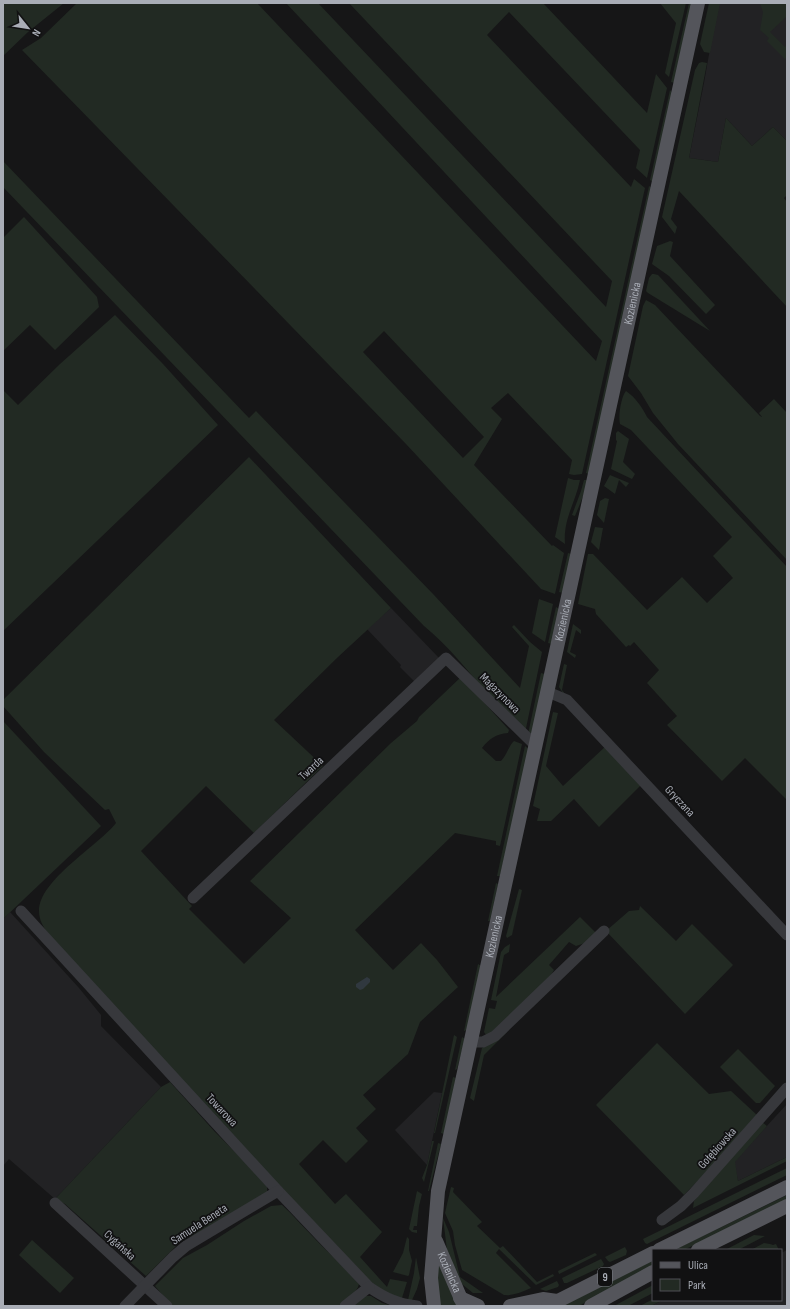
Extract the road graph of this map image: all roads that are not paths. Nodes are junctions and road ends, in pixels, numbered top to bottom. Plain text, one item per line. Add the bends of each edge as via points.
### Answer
1 (698, 3) edge
2 (446, 658) joint
3 (548, 692) junction
4 (536, 746) junction
5 (193, 898) dead end
6 (21, 911) dead end
7 (604, 931) dead end
8 (787, 935) edge
9 (471, 1042) junction
10 (787, 1088) edge
11 (787, 1187) edge
12 (278, 1191) junction
13 (55, 1203) dead end
14 (787, 1206) edge
15 (662, 1220) dead end
16 (435, 1239) junction
17 (661, 1249) edge
18 (700, 1249) edge
19 (652, 1253) edge
20 (652, 1273) edge
21 (145, 1286) junction
22 (369, 1287) junction
23 (462, 1302) edge
24 (552, 1303) edge
25 (125, 1306) edge
26 (167, 1306) edge
27 (345, 1306) edge
28 (418, 1306) edge
29 (434, 1306) edge
30 (478, 1306) edge
31 (510, 1306) edge
32 (591, 1306) edge

1 - 3 main road, Kozienicka
2 - 4 street, Magazynowa
2 - 5 street, Twarda
3 - 4 main road, Kozienicka
3 - 8 street, Gryczana via 567,700
4 - 9 main road, Kozienicka
6 - 12 street, Towarowa
7 - 9 street via 495,1036 483,1042
9 - 16 main road, Kozienicka via 438,1191
10 - 15 street, Gołębiowska via 694,1193
11 - 17 main road
12 - 21 street, Samuela Beneta via 186,1246
12 - 22 street, Towarowa
13 - 21 street, Cygańska
14 - 18 main road
16 - 23 main road, Kozienicka
16 - 29 main road, Kozienicka via 431,1278
19 - 24 main road, 9
20 - 32 main road, 9
21 - 25 street, Samuela Beneta
21 - 26 street, Cygańska
22 - 27 street
22 - 28 street, Towarowa via 384,1297
23 - 30 main road
24 - 31 main road via 544,1299

